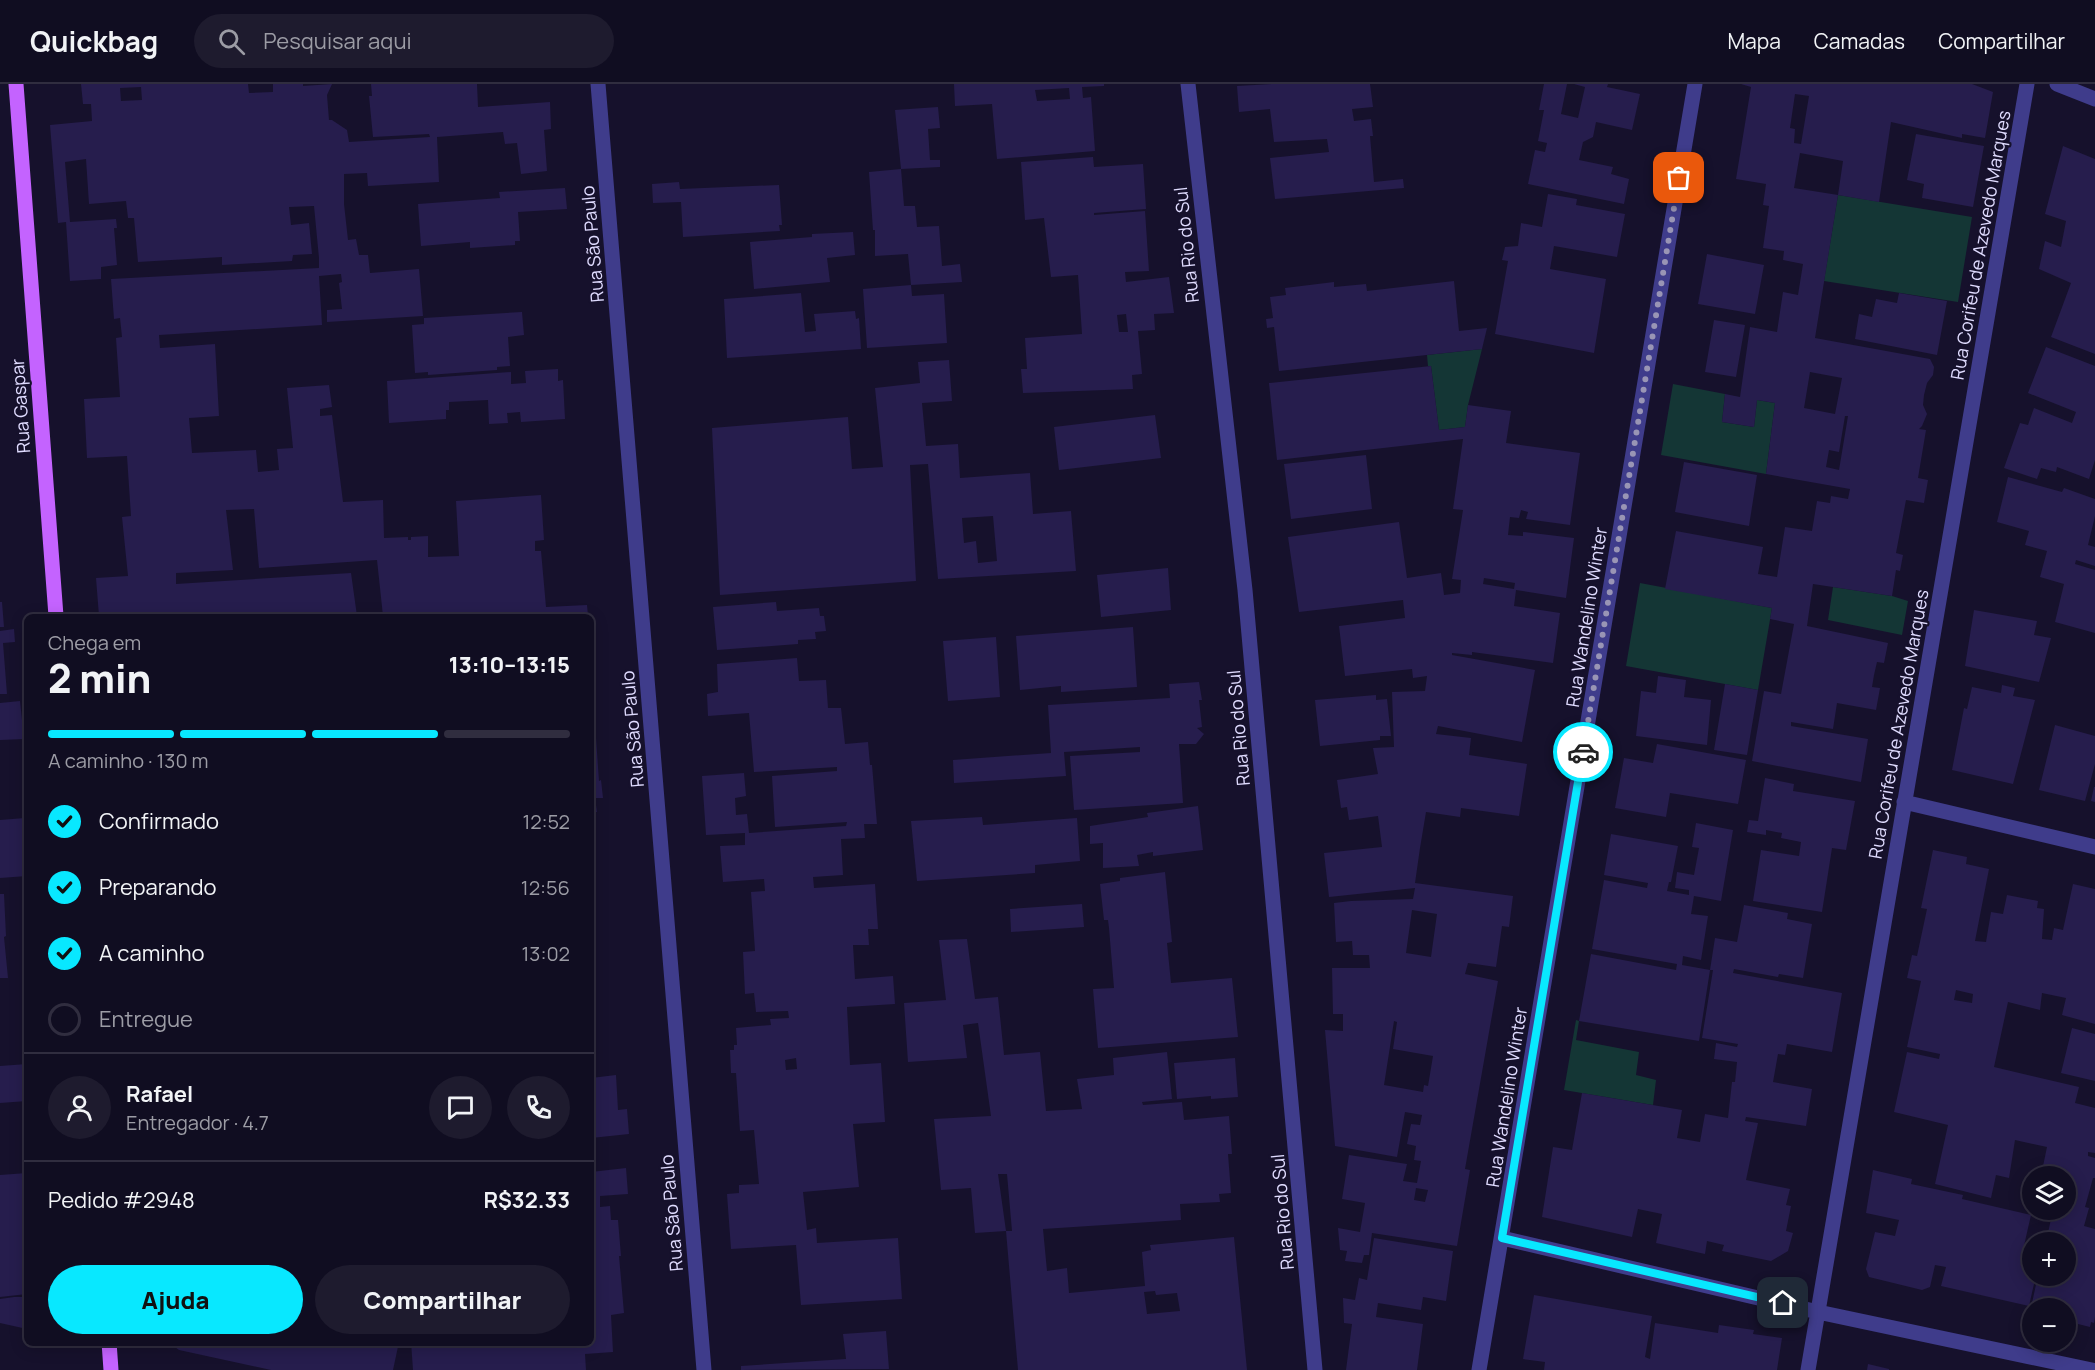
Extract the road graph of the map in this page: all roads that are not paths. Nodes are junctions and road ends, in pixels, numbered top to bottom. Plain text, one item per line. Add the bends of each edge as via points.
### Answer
1 (16, 84) edge
2 (598, 84) edge
3 (1188, 84) edge
4 (1695, 84) edge
5 (2027, 84) edge
6 (2057, 84) edge
7 (2095, 99) edge
8 (56, 614) edge
9 (1904, 802) junction
10 (2095, 847) edge
11 (1502, 1238) junction
12 (1818, 1312) junction
13 (110, 1346) edge
14 (111, 1370) edge
15 (704, 1370) edge
16 (1315, 1370) edge
17 (1479, 1370) edge
18 (1808, 1370) edge
19 (2092, 1370) edge

1 - 8 main road, Rua Gaspar
2 - 15 street, Rua São Paulo
3 - 16 street, Rua Rio do Sul via 1245,590
4 - 11 street, Rua Wandelino Winter
5 - 9 street, Rua Corifeu de Azevedo Marques
6 - 7 street
9 - 10 street
9 - 12 street, Rua Corifeu de Azevedo Marques
11 - 12 street
11 - 17 street, Rua Wandelino Winter
12 - 18 street, Rua Corifeu de Azevedo Marques
12 - 19 street
13 - 14 main road

